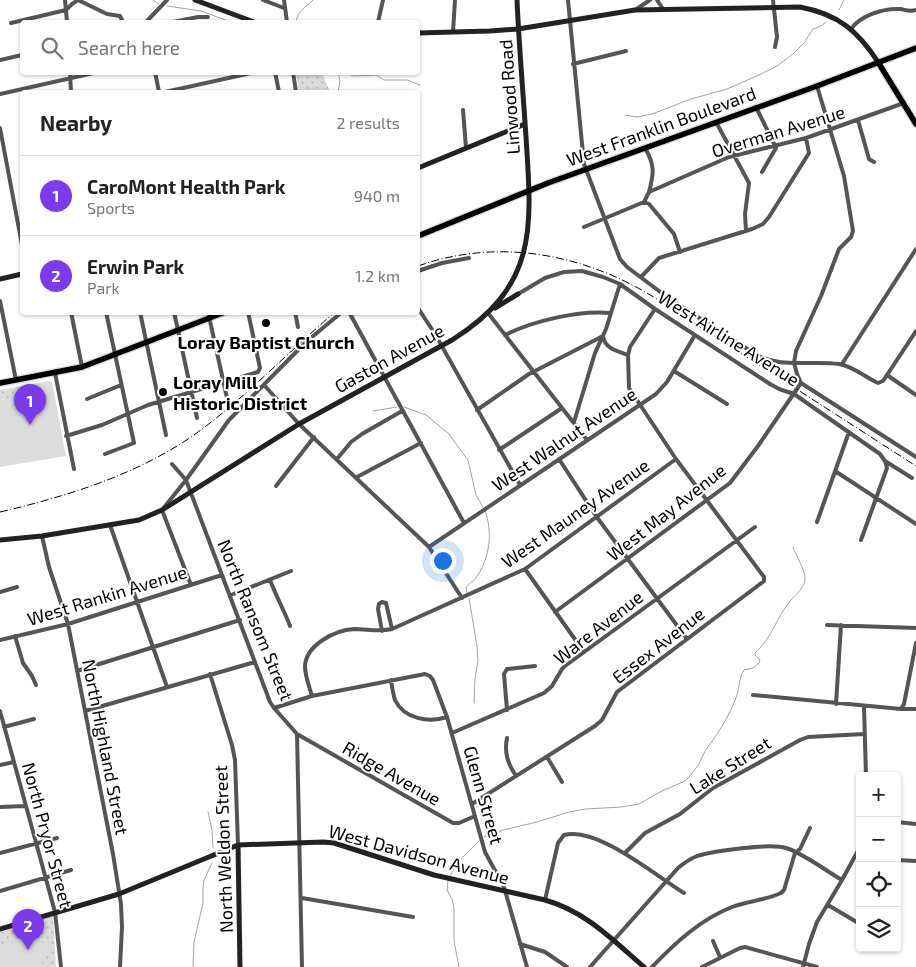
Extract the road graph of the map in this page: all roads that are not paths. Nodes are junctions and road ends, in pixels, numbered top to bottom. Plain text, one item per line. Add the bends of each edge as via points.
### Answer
1 (66, 0) edge
2 (78, 0) edge
3 (167, 0) edge
4 (195, 0) edge
5 (263, 0) edge
6 (284, 0) edge
7 (383, 0) edge
8 (455, 0) edge
9 (517, 0) edge
10 (568, 0) edge
11 (650, 0) edge
12 (657, 0) edge
13 (772, 0) edge
14 (774, 7) junction
15 (284, 8) junction
16 (663, 9) junction
17 (66, 10) junction
18 (636, 10) junction
19 (916, 10) edge
20 (208, 17) dead end
21 (24, 20) edge
22 (67, 20) edge
23 (122, 20) edge
24 (148, 20) edge
25 (183, 20) edge
26 (249, 20) edge
27 (287, 20) edge
28 (378, 20) edge
29 (568, 20) junction
30 (20, 21) edge
31 (11, 23) dead end
32 (518, 28) junction
33 (851, 28) junction
34 (452, 32) junction
35 (420, 33) edge
36 (775, 47) dead end
37 (916, 48) edge
38 (626, 52) dead end
39 (20, 55) edge
40 (0, 60) edge
41 (878, 62) junction
42 (573, 64) junction
43 (84, 75) edge
44 (156, 75) edge
45 (242, 75) edge
46 (276, 75) edge
47 (294, 75) edge
48 (70, 78) junction
49 (817, 86) junction
50 (71, 90) edge
51 (160, 90) edge
52 (173, 90) edge
53 (279, 90) edge
54 (296, 90) edge
55 (0, 94) edge
56 (904, 103) junction
57 (756, 107) junction
58 (463, 110) dead end
59 (858, 120) junction
60 (716, 122) junction
61 (525, 124) junction
62 (916, 124) edge
63 (0, 128) edge
64 (830, 130) junction
65 (806, 138) junction
66 (775, 145) junction
67 (466, 148) junction
68 (645, 148) junction
69 (735, 155) junction
70 (874, 162) dead end
71 (420, 167) edge
72 (586, 170) junction
73 (762, 172) dead end
74 (529, 191) junction
75 (649, 192) junction
76 (644, 202) junction
77 (604, 218) junction
78 (584, 227) dead end
79 (746, 231) junction
80 (20, 234) edge
81 (420, 235) edge
82 (916, 248) edge
83 (680, 252) junction
84 (469, 258) dead end
85 (420, 269) edge
86 (20, 274) edge
87 (641, 277) junction
88 (0, 279) edge
89 (620, 284) junction
90 (507, 288) junction
91 (503, 295) junction
92 (515, 296) junction
93 (0, 301) edge
94 (655, 309) junction
95 (420, 311) edge
96 (490, 311) junction
97 (610, 313) junction
98 (71, 315) edge
99 (107, 315) edge
100 (141, 315) edge
101 (175, 315) edge
102 (249, 315) edge
103 (296, 315) edge
104 (338, 315) edge
105 (351, 315) edge
106 (208, 316) edge
107 (298, 327) dead end
108 (178, 331) junction
109 (916, 331) edge
110 (505, 335) junction
111 (603, 336) junction
112 (695, 336) junction
113 (146, 343) junction
114 (442, 346) junction
115 (628, 355) junction
116 (115, 356) junction
117 (794, 363) junction
118 (842, 364) junction
119 (82, 367) junction
120 (674, 371) junction
121 (534, 372) junction
122 (55, 373) junction
123 (887, 375) junction
124 (384, 377) junction
125 (16, 380) junction
126 (0, 383) edge
127 (223, 383) junction
128 (801, 383) junction
129 (122, 385) junction
130 (264, 385) junction
131 (191, 392) junction
132 (794, 394) junction
133 (916, 395) edge
134 (227, 398) dead end
135 (86, 399) dead end
136 (159, 401) junction
137 (728, 404) dead end
138 (640, 405) junction
139 (562, 408) junction
140 (476, 410) junction
141 (402, 411) junction
142 (128, 413) junction
143 (197, 418) dead end
144 (574, 422) junction
145 (299, 424) junction
146 (849, 432) junction
147 (166, 435) dead end
148 (66, 436) junction
149 (314, 437) junction
150 (587, 440) junction
151 (421, 443) junction
152 (499, 450) junction
153 (105, 454) dead end
154 (916, 457) edge
155 (337, 459) junction
156 (559, 459) junction
157 (676, 459) junction
158 (885, 461) junction
159 (172, 464) dead end
160 (74, 469) dead end
161 (836, 470) junction
162 (357, 478) junction
163 (912, 478) dead end
164 (186, 480) junction
165 (520, 485) junction
166 (276, 486) dead end
167 (191, 492) junction
168 (876, 497) junction
169 (707, 501) junction
170 (162, 510) junction
171 (596, 516) junction
172 (817, 522) dead end
173 (464, 524) junction
174 (916, 524) edge
175 (110, 525) junction
176 (755, 527) dead end
177 (42, 536) junction
178 (0, 540) edge
179 (861, 540) dead end
180 (736, 541) junction
181 (429, 547) junction
182 (628, 560) junction
183 (525, 569) junction
184 (291, 571) dead end
185 (222, 575) junction
186 (270, 580) junction
187 (191, 585) junction
188 (18, 587) dead end
189 (0, 592) edge
190 (231, 596) junction
191 (462, 598) junction
192 (658, 599) junction
193 (137, 602) junction
194 (556, 612) junction
195 (240, 620) junction
196 (68, 624) junction
197 (827, 625) dead end
198 (841, 625) junction
199 (290, 626) dead end
200 (916, 628) edge
201 (392, 629) junction
202 (382, 631) junction
203 (15, 636) junction
204 (686, 639) junction
205 (0, 640) edge
206 (916, 643) edge
207 (153, 647) junction
208 (584, 652) junction
209 (255, 662) junction
210 (534, 666) dead end
211 (77, 671) junction
212 (210, 674) junction
213 (391, 680) junction
214 (36, 685) dead end
215 (167, 687) junction
216 (753, 695) dead end
217 (312, 696) junction
218 (836, 704) junction
219 (864, 706) junction
220 (274, 708) junction
221 (901, 708) junction
222 (916, 709) edge
223 (507, 710) junction
224 (0, 711) edge
225 (85, 711) junction
226 (447, 717) junction
227 (34, 719) dead end
228 (4, 727) junction
229 (452, 733) junction
230 (6, 734) junction
231 (297, 734) junction
232 (864, 734) junction
233 (0, 735) edge
234 (507, 738) dead end
235 (547, 757) junction
236 (14, 762) junction
237 (0, 765) edge
238 (866, 772) edge
239 (516, 776) junction
240 (562, 782) dead end
241 (472, 804) junction
242 (26, 806) junction
243 (0, 807) edge
244 (475, 816) junction
245 (901, 822) edge
246 (916, 824) edge
247 (810, 828) dead end
248 (57, 838) dead end
249 (36, 842) junction
250 (300, 842) junction
251 (238, 845) junction
252 (0, 853) edge
253 (795, 853) junction
254 (625, 854) junction
255 (856, 859) edge
256 (901, 860) edge
257 (916, 861) edge
258 (71, 870) dead end
259 (45, 878) junction
260 (842, 880) junction
261 (666, 882) junction
262 (0, 891) edge
263 (505, 891) junction
264 (120, 894) junction
265 (684, 894) dead end
266 (302, 898) junction
267 (545, 900) junction
268 (828, 905) junction
269 (55, 912) junction
270 (413, 917) dead end
271 (856, 922) edge
272 (0, 928) edge
273 (613, 940) junction
274 (713, 940) dead end
275 (520, 944) junction
276 (720, 957) junction
277 (803, 965) edge
278 (61, 967) edge
279 (120, 967) edge
280 (240, 967) edge
281 (302, 967) edge
282 (527, 967) edge
283 (567, 967) edge
284 (590, 967) edge
285 (644, 967) edge
286 (652, 967) edge
287 (702, 967) edge
288 (817, 967) edge

1 - 17 street
2 - 17 street
2 - 23 street via 107,14 121,16
3 - 24 street
4 - 26 main road
5 - 15 street
6 - 15 street
7 - 28 street
8 - 34 street
9 - 32 main road, Linwood Road
10 - 29 street
11 - 18 street
12 - 16 street
13 - 14 street
14 - 16 main road
14 - 33 main road via 813,10 836,18
14 - 36 street
15 - 27 street
16 - 18 main road
17 - 21 street
17 - 22 street
18 - 29 main road
19 - 33 street via 878,13
20 - 25 street
29 - 32 main road
29 - 42 street
30 - 31 street
32 - 34 main road
32 - 61 main road, Linwood Road
33 - 41 main road
34 - 35 main road
37 - 41 main road, West Franklin Boulevard
38 - 42 street
39 - 40 street
41 - 49 main road, West Franklin Boulevard
41 - 56 main road
42 - 72 street
43 - 48 street
44 - 51 street
45 - 52 street
46 - 53 street
47 - 54 street
48 - 50 street
48 - 55 street
49 - 57 main road, West Franklin Boulevard
49 - 64 street
56 - 59 street, Overman Avenue
56 - 62 main road
57 - 60 main road, West Franklin Boulevard
57 - 66 street
58 - 67 street
59 - 64 street, Overman Avenue
59 - 70 street via 869,159
60 - 68 main road, West Franklin Boulevard
60 - 69 street
61 - 67 main road
61 - 74 main road, Linwood Road
63 - 80 street
64 - 65 street, Overman Avenue
64 - 117 street via 848,191 853,231 840,248 798,345
65 - 66 street, Overman Avenue
65 - 79 street via 809,153 769,217 762,225
66 - 69 street, Overman Avenue
66 - 73 street
67 - 71 main road
68 - 72 main road, West Franklin Boulevard
68 - 75 street via 653,168
69 - 75 street, Overman Avenue
69 - 79 street via 749,183
72 - 74 main road, West Franklin Boulevard
72 - 77 street
74 - 81 main road, West Franklin Boulevard
74 - 90 main road, Gaston Avenue via 529,229 520,263
75 - 76 street
76 - 77 street
76 - 83 street via 671,230
77 - 78 street
77 - 87 street via 620,260
79 - 83 street
82 - 118 street
83 - 87 street via 659,258
84 - 85 street
86 - 88 main road
87 - 117 street via 760,357
89 - 92 street, West Airline Avenue via 582,271 564,272 545,278
89 - 94 street, West Airline Avenue
89 - 97 street
90 - 91 main road, Gaston Avenue
90 - 92 main road
91 - 92 main road
91 - 96 main road, Gaston Avenue
92 - 96 main road
93 - 125 street
94 - 112 street, West Airline Avenue
94 - 115 street
95 - 114 street
96 - 110 street
96 - 114 main road, Gaston Avenue via 474,326
97 - 110 street via 593,312 557,318
97 - 111 street
98 - 119 street
99 - 116 street
100 - 113 street
101 - 108 street
102 - 127 street via 259,371
103 - 107 street
104 - 130 street via 306,342
105 - 124 street
106 - 108 main road
106 - 127 street
108 - 113 main road
108 - 131 street
109 - 123 street
110 - 121 street
111 - 115 street via 604,344
111 - 121 street
111 - 144 street
112 - 120 street, West Walnut Avenue
112 - 132 street, West Airline Avenue via 775,387
113 - 116 main road
113 - 136 street
114 - 124 main road, Gaston Avenue
114 - 140 street
115 - 138 street via 627,383
116 - 119 main road
116 - 129 street
117 - 118 street
117 - 128 street
118 - 123 street via 878,383
119 - 122 main road
120 - 137 street
120 - 138 street, West Walnut Avenue via 660,390
121 - 139 street
121 - 140 street
122 - 125 main road
122 - 148 street
123 - 133 street
124 - 141 street
124 - 145 main road, Gaston Avenue
125 - 126 main road
127 - 131 street
127 - 134 street
128 - 132 street, West May Avenue
128 - 154 street
129 - 135 street
129 - 142 street
130 - 145 street
130 - 164 street via 229,420
131 - 136 street
131 - 143 street
132 - 146 street, West Airline Avenue
132 - 169 street, West May Avenue via 740,471
136 - 142 street
136 - 147 street
138 - 150 street, West Walnut Avenue
138 - 157 street
139 - 144 street
139 - 152 street
140 - 152 street
141 - 151 street
141 - 155 street via 351,442
142 - 148 street
142 - 153 street via 134,443
144 - 150 street
145 - 149 street
145 - 167 main road, Gaston Avenue
146 - 158 street, West Airline Avenue
146 - 161 street
148 - 160 street
149 - 155 street
149 - 166 street
150 - 156 street, West Walnut Avenue
151 - 162 street
151 - 173 street
152 - 165 street
155 - 162 street
156 - 165 street, West Walnut Avenue
156 - 171 street
157 - 169 street
157 - 171 street, West Mauney Avenue
158 - 163 street, West Airline Avenue
158 - 168 street via 887,468
159 - 164 street, North Ransom Street
161 - 168 street
161 - 172 street
162 - 181 street
164 - 167 street, North Ransom Street
164 - 170 street
165 - 173 street, West Walnut Avenue
167 - 170 main road, Gaston Avenue
167 - 185 street, North Ransom Street
168 - 174 street
168 - 179 street
169 - 180 street
169 - 182 street, West May Avenue
170 - 175 main road via 144,518
170 - 187 street
171 - 182 street
171 - 183 street, West Mauney Avenue
173 - 181 street, West Walnut Avenue
175 - 177 main road
175 - 193 street
176 - 180 street, Ware Avenue
177 - 178 main road
177 - 196 street, North Highland Street
180 - 192 street, Ware Avenue
180 - 204 street, Essex Avenue via 764,581
181 - 191 street
182 - 192 street
182 - 194 street, West May Avenue
183 - 191 street, West Mauney Avenue
183 - 194 street
184 - 186 street
185 - 187 street, West Rankin Avenue
185 - 190 street, North Ransom Street
186 - 190 street
186 - 199 street
187 - 193 street, West Rankin Avenue
188 - 189 street
190 - 195 street, North Ransom Street
191 - 201 street, West Mauney Avenue
192 - 204 street
192 - 208 street, Ware Avenue
193 - 196 street, West Rankin Avenue
193 - 207 street
194 - 208 street
195 - 207 street
195 - 209 street, North Ransom Street
196 - 203 street, West Rankin Avenue
196 - 211 street, North Highland Street
197 - 198 street
198 - 200 street
198 - 218 street
201 - 202 street, West Mauney Avenue
201 - 202 street via 386,603 382,602 378,609
202 - 217 street, West Mauney Avenue via 343,630 318,645 305,665
203 - 205 street, West Rankin Avenue
203 - 214 street via 23,662
204 - 235 street, Essex Avenue via 617,692 602,720
206 - 221 street
207 - 211 street
207 - 215 street
208 - 223 street, Ware Avenue via 562,669 549,690
209 - 212 street
209 - 220 street, North Ransom Street
210 - 223 street via 507,669 504,674
211 - 225 street, North Highland Street
212 - 215 street
212 - 251 street, North Weldon Street via 235,760
213 - 217 street
213 - 226 street via 396,702 404,710 428,721
213 - 226 street, Glenn Street via 430,676
215 - 225 street
216 - 218 street
217 - 220 street
218 - 219 street
219 - 221 street
219 - 232 street
220 - 231 street, North Ransom Street
221 - 222 street
223 - 229 street, Ware Avenue
224 - 228 street, North Pryor Street
225 - 264 street, North Highland Street
226 - 229 street, Glenn Street
227 - 228 street
228 - 230 street, North Pryor Street
229 - 241 street, Glenn Street
230 - 233 street
230 - 236 street, North Pryor Street
231 - 244 street, Ridge Avenue via 453,823
231 - 250 street
232 - 238 street
232 - 254 street, Lake Street via 800,740 713,788 680,814 645,833
234 - 239 street via 505,754
235 - 239 street, Essex Avenue
235 - 240 street
236 - 237 street
236 - 242 street, North Pryor Street
239 - 241 street, Essex Avenue
241 - 244 street, Glenn Street
242 - 243 street
242 - 249 street, North Pryor Street
244 - 263 street, Glenn Street via 487,857
245 - 246 street
247 - 253 street
248 - 249 street
249 - 252 street
249 - 259 street, North Pryor Street
250 - 251 main road, West Davidson Avenue
250 - 263 main road, West Davidson Avenue via 334,843 426,872
250 - 266 street
251 - 264 main road, West Davidson Avenue
251 - 280 main road, North Weldon Street
253 - 260 street
253 - 261 street via 774,846 698,856 682,865
253 - 286 street via 781,893 744,903 708,919 669,949
254 - 261 street
254 - 267 street via 582,835 564,835 558,843
255 - 260 street
256 - 257 street
258 - 259 street
259 - 262 street
259 - 269 street, North Pryor Street
260 - 268 street
261 - 265 street
261 - 273 street
263 - 267 main road, West Davidson Avenue
263 - 275 street, Glenn Street
264 - 269 main road, West Davidson Avenue
264 - 279 street, North Highland Street
266 - 270 street
266 - 281 street
267 - 273 main road, West Davidson Avenue via 577,912
268 - 271 street
268 - 277 street via 817,922
269 - 272 main road, West Davidson Avenue
269 - 278 street, North Pryor Street
273 - 284 street
273 - 285 main road, West Davidson Avenue
274 - 276 street
275 - 282 street, Glenn Street
275 - 283 street via 545,952
276 - 277 street via 745,947
276 - 287 street
277 - 288 street

